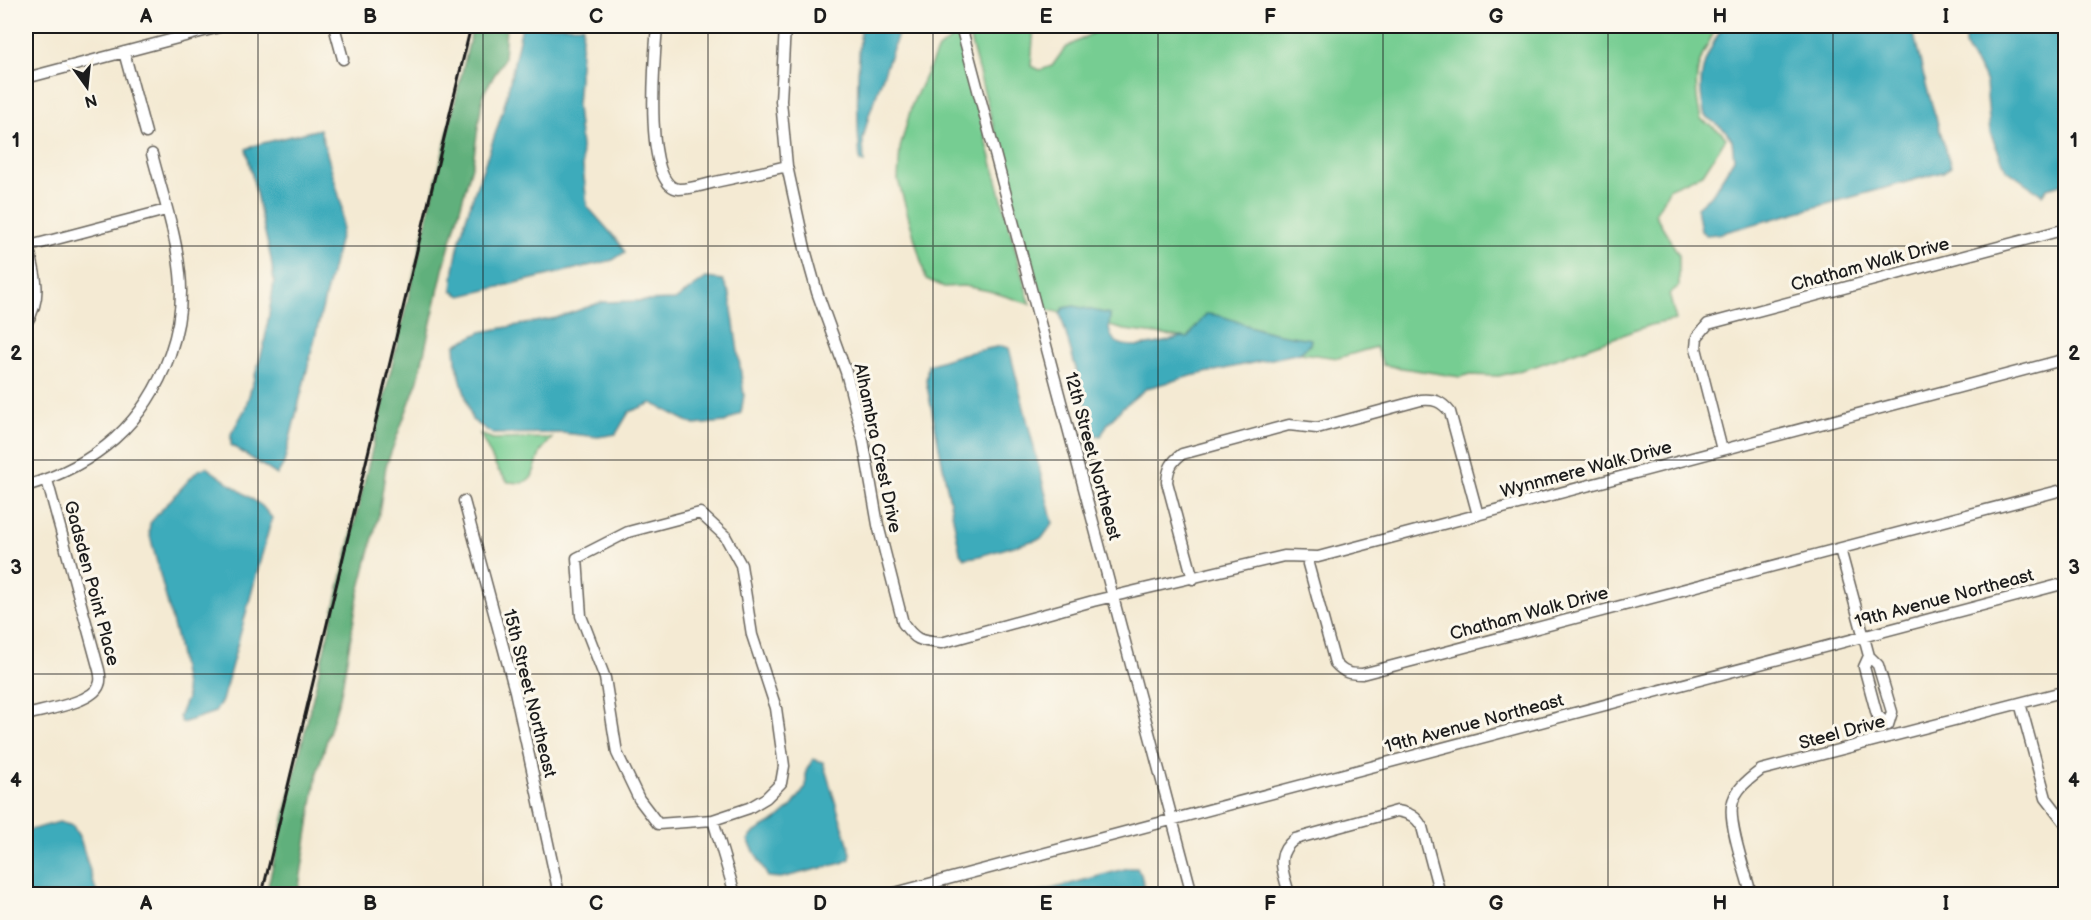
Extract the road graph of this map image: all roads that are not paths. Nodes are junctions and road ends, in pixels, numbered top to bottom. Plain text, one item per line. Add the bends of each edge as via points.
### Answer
1 (222, 26) edge
2 (334, 26) edge
3 (657, 26) edge
4 (785, 26) edge
5 (961, 26) edge
6 (124, 52) junction
7 (343, 59) dead end
8 (26, 78) edge
9 (146, 133) dead end
10 (152, 154) dead end
11 (787, 166) junction
12 (166, 210) junction
13 (2066, 229) edge
14 (27, 246) edge
15 (26, 324) edge
16 (2066, 359) edge
17 (1722, 450) junction
18 (47, 480) junction
19 (26, 486) edge
20 (2066, 489) edge
21 (464, 501) dead end
22 (1478, 515) junction
23 (1840, 549) junction
24 (1309, 558) junction
25 (1192, 579) junction
26 (2066, 583) edge
27 (1113, 598) junction
28 (1864, 637) junction
29 (2066, 691) edge
30 (2020, 703) junction
31 (26, 715) edge
32 (1889, 731) junction
33 (713, 820) junction
34 (1173, 821) junction
35 (2066, 824) edge
36 (559, 894) edge
37 (735, 894) edge
38 (891, 894) edge
39 (1192, 894) edge
40 (1289, 894) edge
41 (1440, 894) edge
42 (1751, 894) edge

1 - 6 street
2 - 7 street
3 - 11 street via 653,109 661,174 667,184 678,189
4 - 11 street, Alhambra Crest Drive via 781,101
5 - 27 street, 12th Street Northeast
6 - 8 street
6 - 9 street
10 - 12 street
11 - 27 street, Alhambra Crest Drive via 806,253 846,372 863,439 886,561 903,623 911,634 921,641 941,642
12 - 14 street
12 - 18 street via 176,246 181,303 164,371 138,416 115,439
13 - 17 street, Chatham Walk Drive via 1708,324 1698,337 1696,348
14 - 15 street via 38,289
16 - 17 street, Wynnmere Walk Drive
17 - 22 street, Wynnmere Walk Drive
18 - 19 street
18 - 31 street, Gadsden Point Place via 100,684 83,699
20 - 23 street, Chatham Walk Drive
21 - 36 street, 15th Street Northeast via 517,702
22 - 24 street, Wynnmere Walk Drive
22 - 25 street via 1450,412 1442,402 1421,400 1317,428 1289,426 1182,454 1172,461 1167,482
23 - 24 street, Chatham Walk Drive via 1362,675 1342,671 1335,663
23 - 28 street
24 - 25 street, Wynnmere Walk Drive via 1284,556
25 - 27 street, Wynnmere Walk Drive
26 - 28 street, 19th Avenue Northeast
27 - 34 street, 12th Street Northeast
28 - 32 street via 1869,656 1864,667 1877,715
28 - 34 street, 19th Avenue Northeast
29 - 30 street, Steel Drive
30 - 32 street, Steel Drive
30 - 35 street via 2046,798
32 - 42 street, Steel Drive via 1761,770 1738,791 1731,807
33 - 33 street via 766,798 781,783 784,766 776,708 752,635 741,565 725,536 700,513 628,532 577,558 581,616 605,678 617,753 639,799 658,824
33 - 37 street
34 - 38 street, 19th Avenue Northeast
34 - 39 street, 12th Street Northeast
40 - 41 street via 1281,863 1287,845 1295,839 1398,811 1417,818 1422,827

